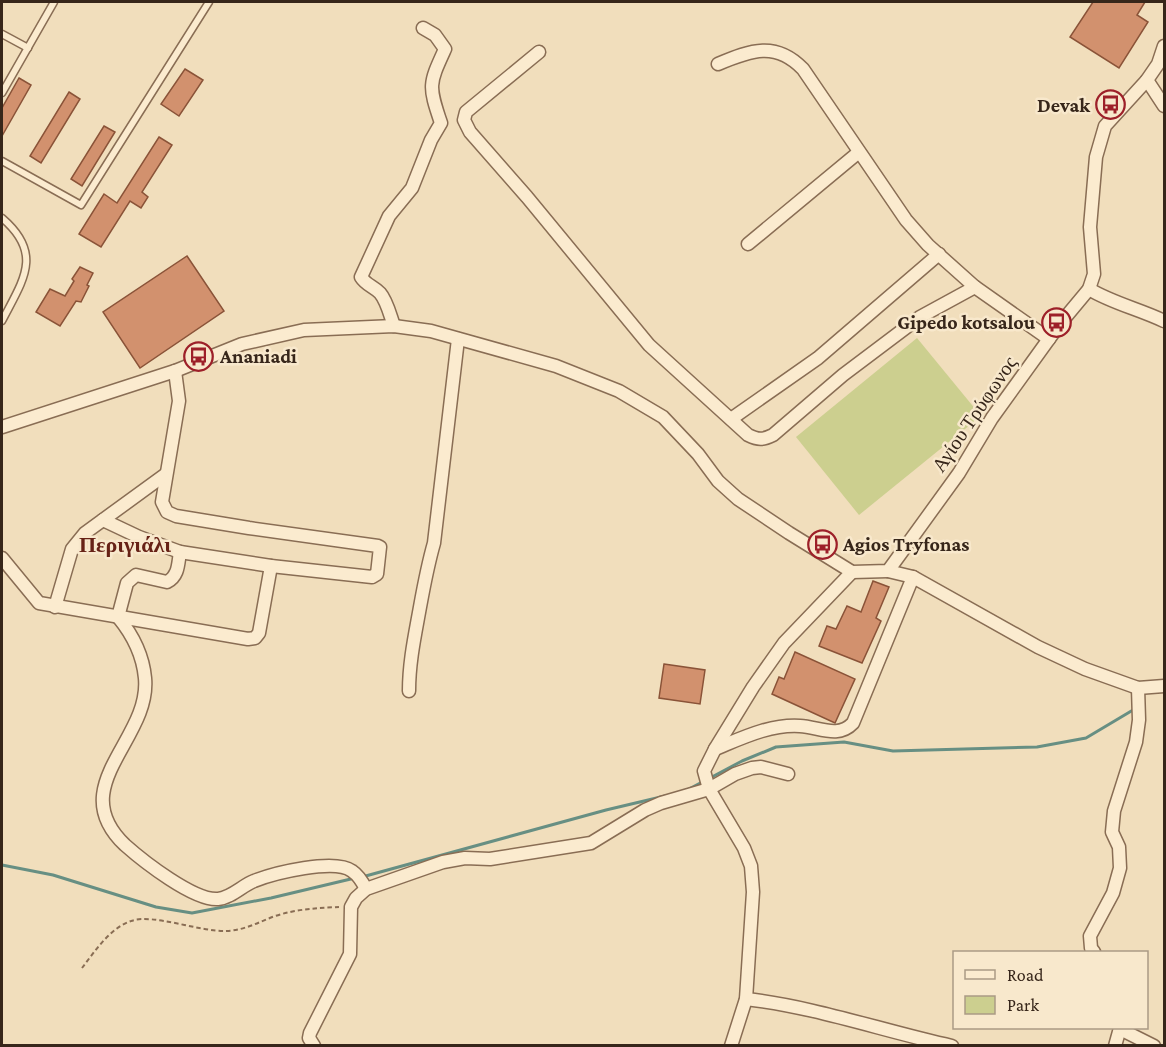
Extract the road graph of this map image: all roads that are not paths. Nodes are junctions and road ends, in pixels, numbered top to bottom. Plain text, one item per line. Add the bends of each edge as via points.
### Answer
1 (54, 2) edge
2 (209, 2) edge
3 (423, 28) dead end
4 (2, 34) edge
5 (1164, 46) edge
6 (28, 48) junction
7 (539, 52) dead end
8 (718, 64) dead end
9 (1147, 80) junction
10 (2, 93) edge
11 (1164, 105) edge
12 (859, 152) junction
13 (2, 160) edge
14 (2, 218) edge
15 (748, 244) dead end
16 (939, 254) junction
17 (975, 287) junction
18 (1089, 289) junction
19 (2, 321) edge
20 (1164, 321) edge
21 (394, 326) junction
22 (458, 339) junction
23 (1049, 339) junction
24 (175, 371) junction
25 (731, 419) junction
26 (2, 427) edge
27 (166, 474) junction
28 (104, 520) junction
29 (180, 552) junction
30 (2, 558) edge
31 (271, 566) junction
32 (888, 571) junction
33 (852, 572) junction
34 (913, 577) junction
35 (55, 607) junction
36 (118, 616) junction
37 (1164, 686) edge
38 (1138, 688) junction
39 (409, 690) dead end
40 (715, 749) junction
41 (788, 774) dead end
42 (706, 781) junction
43 (364, 886) junction
44 (1093, 951) edge
45 (746, 999) junction
46 (1120, 1029) edge
47 (1122, 1029) edge
48 (314, 1046) edge
49 (731, 1046) edge
50 (952, 1046) edge
51 (1115, 1046) edge
52 (1154, 1046) edge

1 - 6 lane
2 - 13 lane via 81,205
3 - 21 street via 446,49 433,76 431,94 441,123 411,188 389,216 361,277 383,296
4 - 6 lane
5 - 9 street
6 - 10 lane
7 - 25 street via 466,112 464,120 470,132 649,345
8 - 12 street via 745,53 774,50 791,57
9 - 11 street
9 - 18 street via 1106,126 1096,157 1090,226 1094,274
12 - 15 street
12 - 16 street via 906,220
14 - 19 lane via 20,237 28,258 22,282
16 - 17 street
16 - 25 street via 818,358
17 - 23 street
17 - 25 street via 920,317 773,435 756,439
18 - 20 street
18 - 23 street, Αγίου Τρύφωνος
21 - 22 street
21 - 24 street via 304,330 242,344
22 - 33 street via 556,366 619,391 663,417 738,499
22 - 39 street via 434,543 412,649
23 - 32 street, Αγίου Τρύφωνος
24 - 26 street
24 - 27 street via 178,401
27 - 28 street
27 - 31 street via 162,502 167,512 176,516 380,547 377,574 372,577
28 - 29 street
28 - 35 street via 85,533 72,549
29 - 31 street
29 - 36 street via 176,575 167,582 136,575 127,583
30 - 35 street via 39,603
31 - 36 street via 255,638
32 - 33 street
32 - 34 street
33 - 40 street via 784,643
34 - 38 street via 1038,646 1085,669
34 - 40 street via 847,730 839,733 800,726 774,728
35 - 36 street
36 - 43 street via 133,639 145,680 135,726 104,785 106,817 122,842 157,871 206,898 219,899 253,881 308,868 346,868
37 - 38 street
38 - 44 street via 1136,742 1114,811 1112,832 1119,847 1120,868 1113,893 1090,936
40 - 42 street
41 - 42 street via 761,767
42 - 43 street via 645,810 591,843 490,859 443,862
42 - 45 street via 751,866
43 - 48 street via 351,907 350,954 310,1033
45 - 49 street
45 - 50 street via 785,1004
46 - 51 street
47 - 52 street

